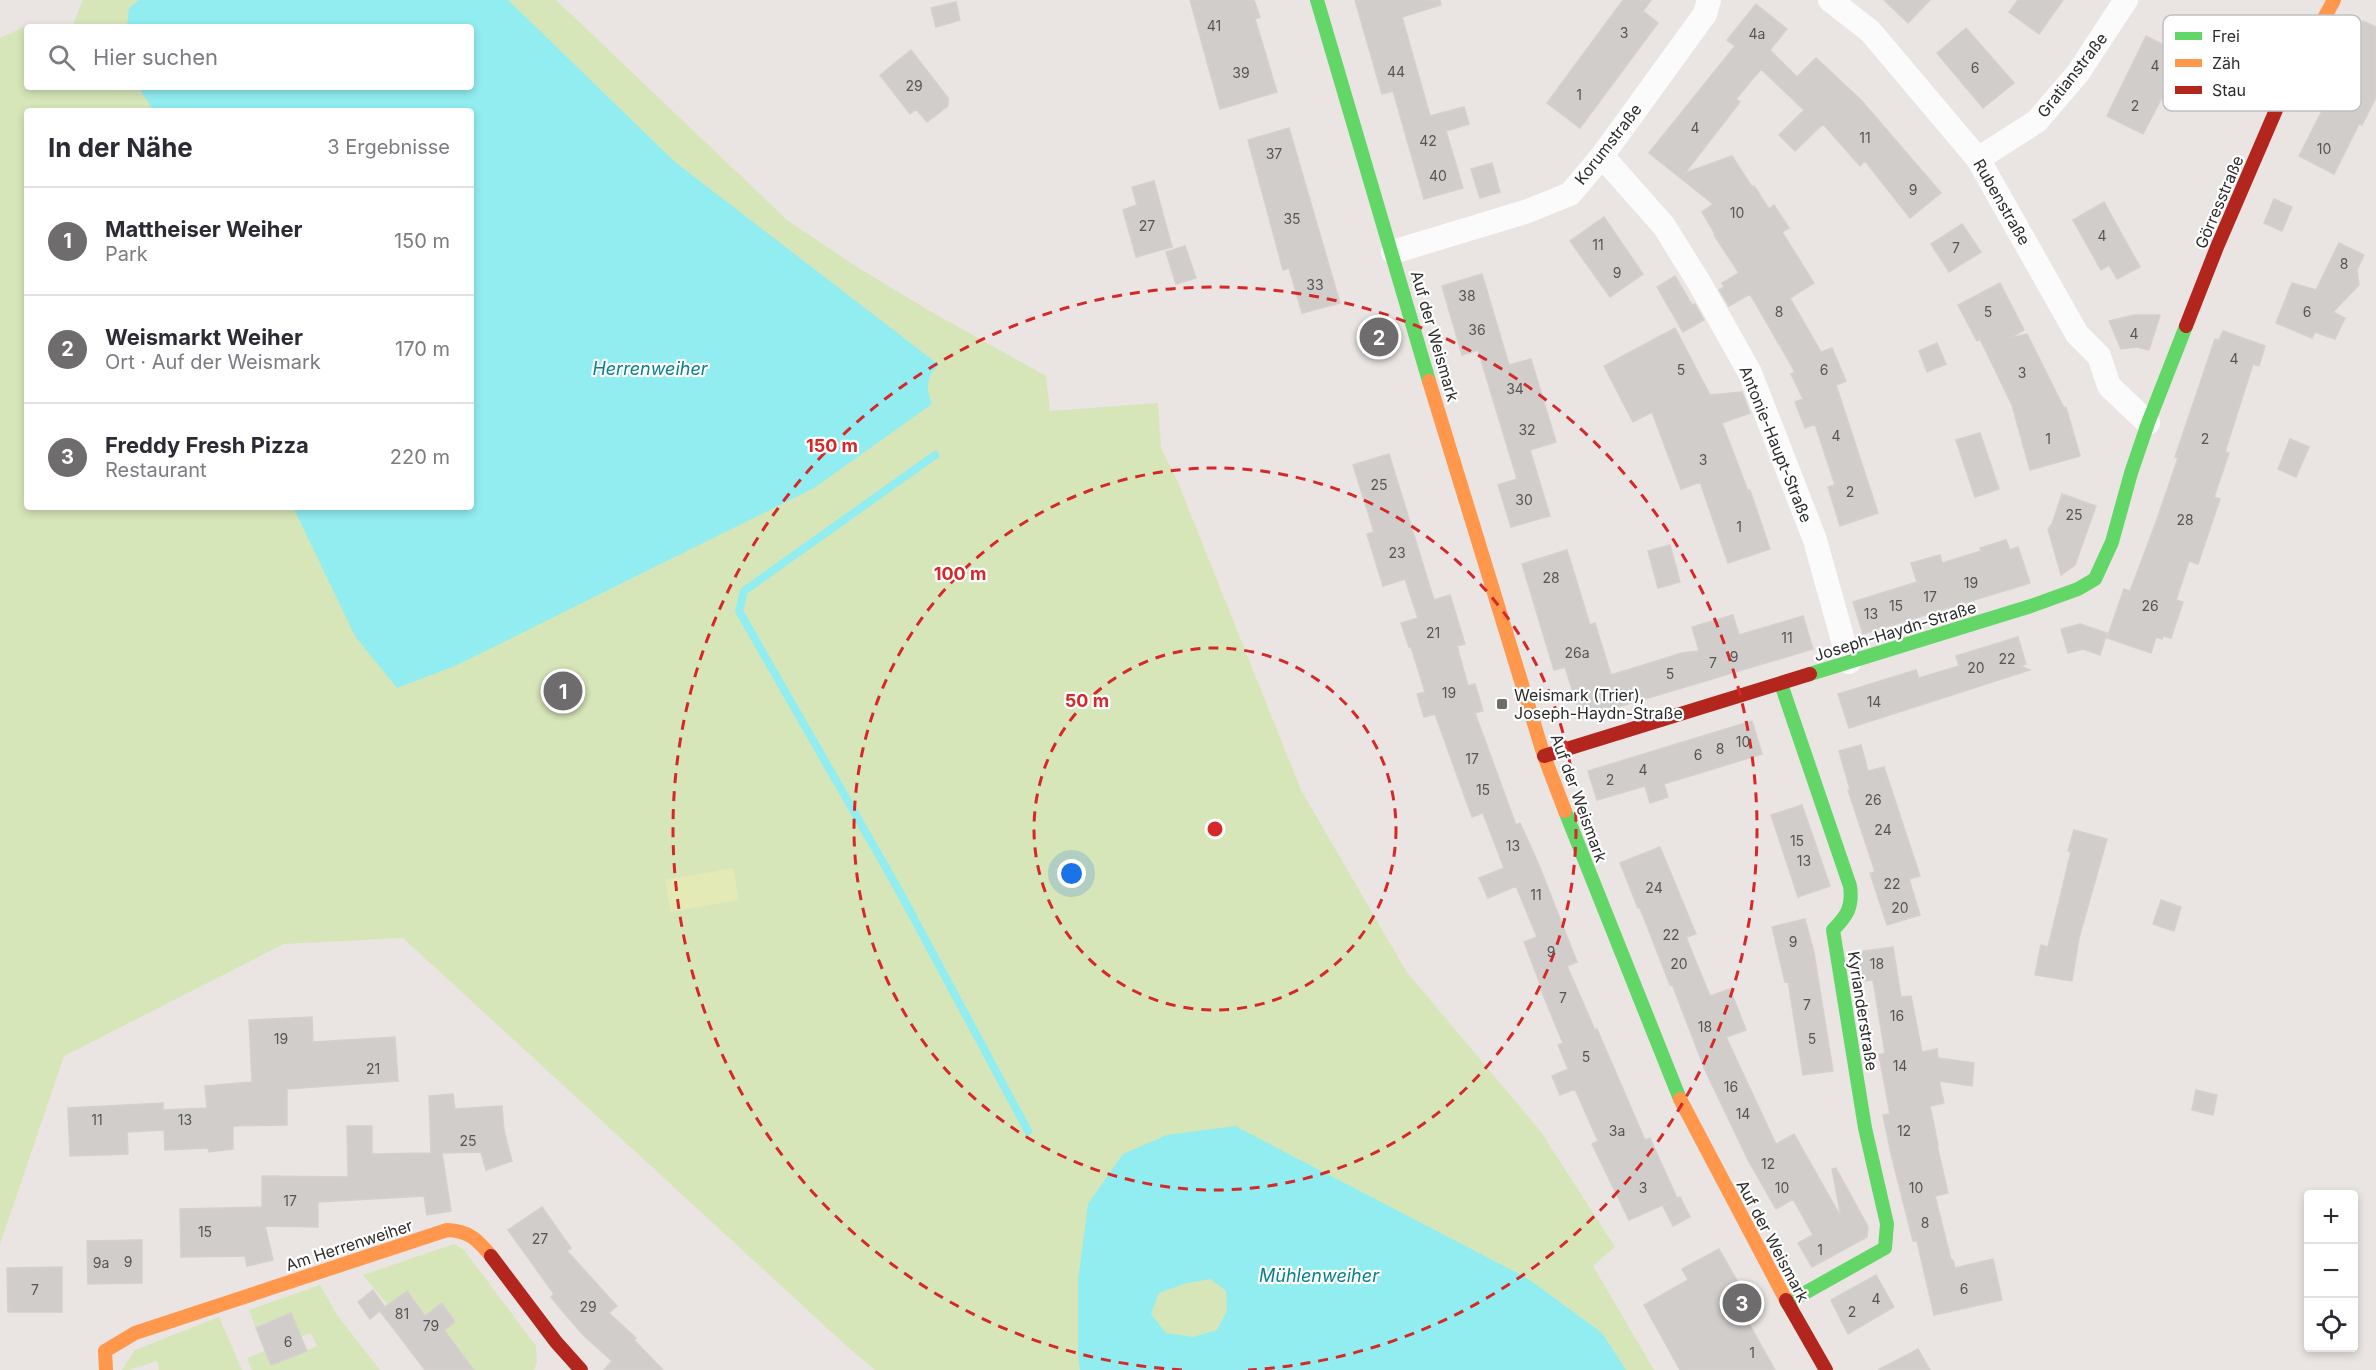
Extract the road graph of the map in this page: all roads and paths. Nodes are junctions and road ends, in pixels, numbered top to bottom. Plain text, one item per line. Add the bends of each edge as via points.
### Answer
1 (1317, 0) edge
2 (1709, 0) edge
3 (1830, 0) edge
4 (2126, 0) edge
5 (2334, 0) edge
6 (2326, 15) edge
7 (2276, 111) edge
8 (1602, 156) junction
9 (1978, 159) junction
10 (1393, 252) junction
11 (2148, 423) junction
12 (1849, 662) junction
13 (1781, 684) junction
14 (1544, 756) junction
15 (1787, 1303) junction
16 (571, 1367) edge
17 (106, 1370) edge
18 (1826, 1370) edge

1 - 10 street, Auf der Weismark
2 - 8 street, Korumstraße via 1705,14
3 - 9 street, Rubenstraße via 1870,31
4 - 9 street, Gratianstraße via 2078,73 2037,121
5 - 6 street, Görresstraße
7 - 11 street, Görresstraße
8 - 10 street, Korumstraße via 1569,194 1528,211
8 - 12 street, Antonie-Haupt-Straße via 1664,226 1750,373 1815,540
9 - 11 street, Rubenstraße via 2078,334 2099,356 2109,386
10 - 14 street, Auf der Weismark
11 - 12 street, Joseph-Haydn-Straße via 2112,542 2095,579 2031,606
12 - 13 street, Joseph-Haydn-Straße
13 - 14 street, Joseph-Haydn-Straße
13 - 15 street, Kyrianderstraße via 1850,886 1853,905 1833,930 1865,1128 1887,1224 1885,1248
14 - 15 street, Auf der Weismark via 1686,1113
15 - 18 street, Auf der Weismark
16 - 17 street, Am Herrenweiher via 480,1242 463,1231 447,1230 135,1333 105,1351

